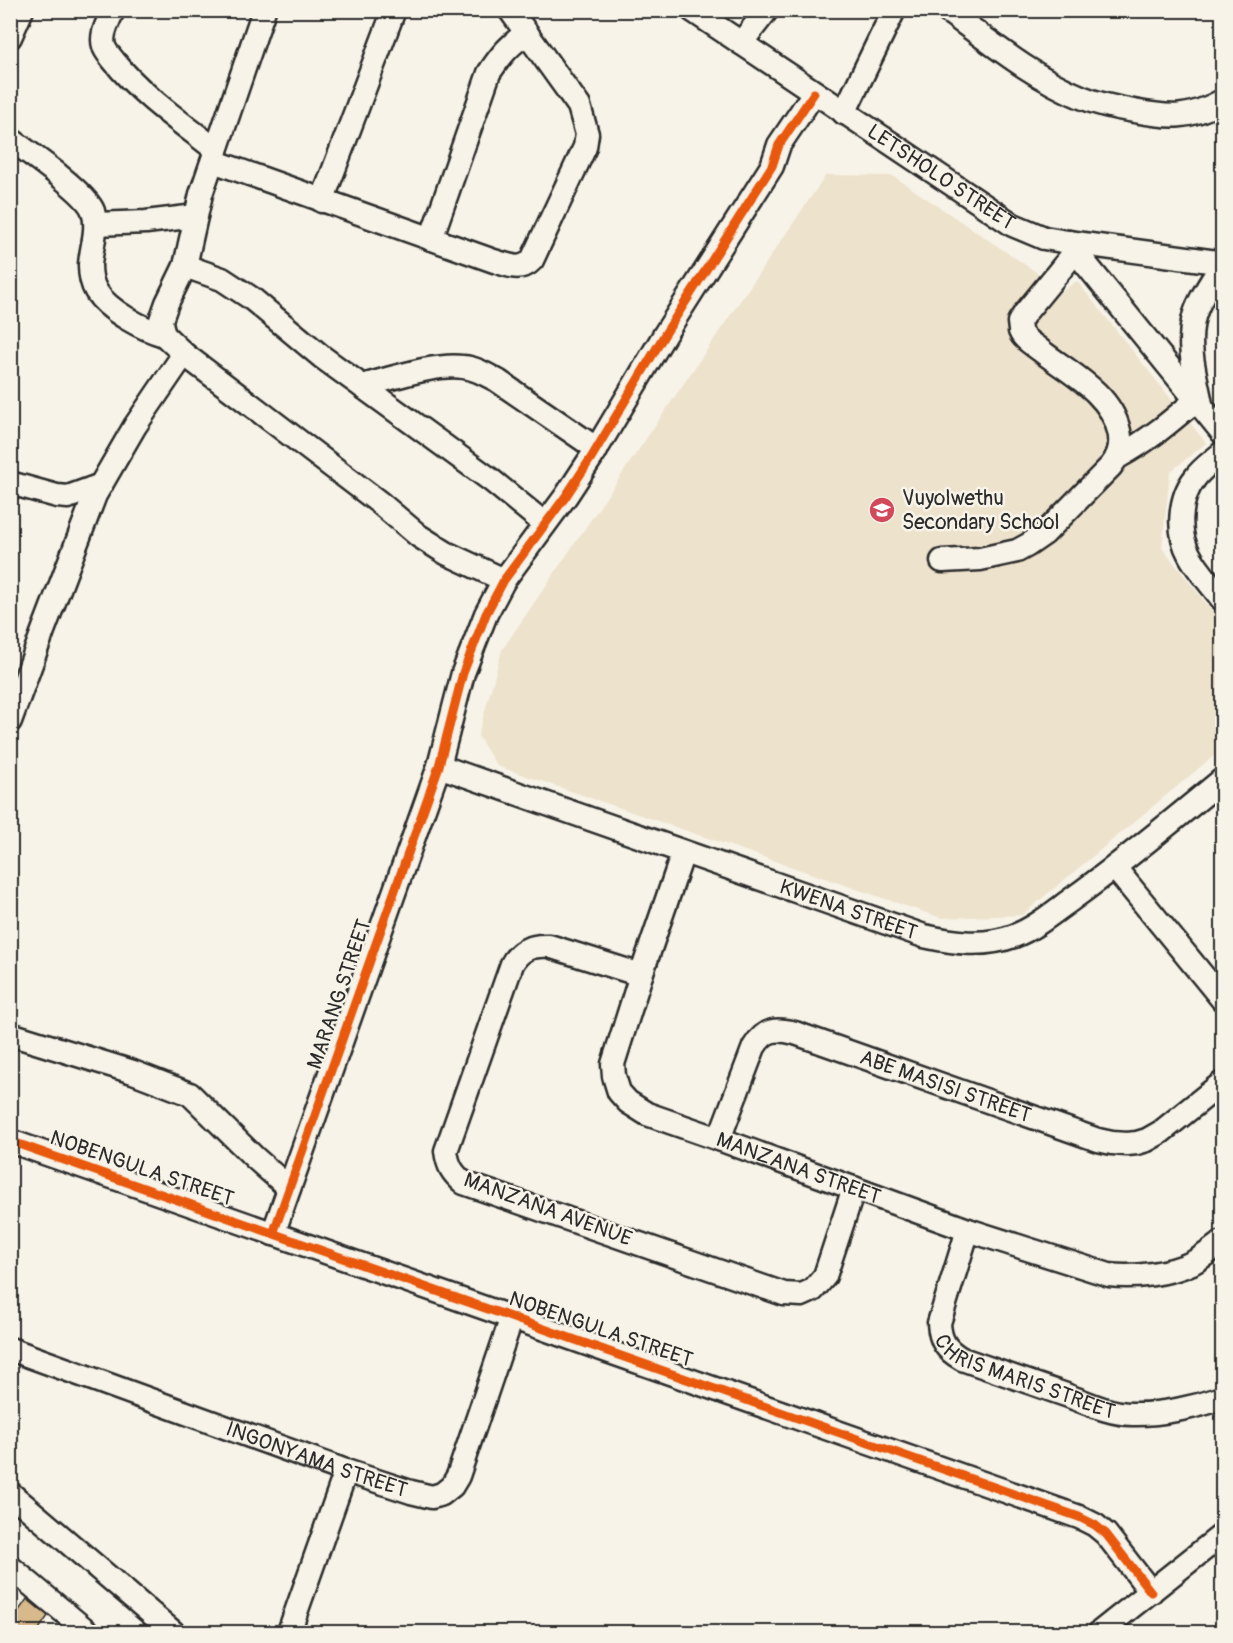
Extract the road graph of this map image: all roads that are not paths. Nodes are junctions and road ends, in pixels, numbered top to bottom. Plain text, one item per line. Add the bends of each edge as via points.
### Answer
1 (22, 10) edge
2 (113, 10) edge
3 (264, 10) edge
4 (394, 10) edge
5 (510, 10) edge
6 (692, 10) edge
7 (767, 10) edge
8 (894, 10) edge
9 (946, 10) edge
10 (527, 33) junction
11 (10, 37) edge
12 (741, 43) junction
13 (814, 93) junction
14 (1222, 101) edge
15 (844, 113) junction
16 (10, 139) edge
17 (214, 156) junction
18 (322, 201) junction
19 (196, 216) junction
20 (96, 224) junction
21 (431, 239) junction
22 (1071, 247) junction
23 (1222, 262) edge
24 (185, 266) junction
25 (165, 335) junction
26 (184, 354) junction
27 (362, 386) junction
28 (1199, 403) junction
29 (1222, 432) edge
30 (597, 449) junction
31 (1222, 453) edge
32 (1118, 457) junction
33 (10, 483) edge
34 (101, 485) junction
35 (545, 524) junction
36 (942, 561) dead end
37 (504, 580) junction
38 (1222, 599) edge
39 (10, 721) edge
40 (438, 766) junction
41 (1222, 780) edge
42 (683, 853) junction
43 (1115, 868) junction
44 (641, 975) junction
45 (1222, 999) edge
46 (10, 1034) edge
47 (1222, 1083) edge
48 (719, 1139) junction
49 (10, 1141) edge
50 (289, 1188) junction
51 (854, 1188) junction
52 (968, 1230) junction
53 (273, 1234) junction
54 (1222, 1242) edge
55 (512, 1317) junction
56 (10, 1349) edge
57 (1222, 1398) edge
58 (346, 1471) junction
59 (10, 1493) edge
60 (1222, 1535) edge
61 (10, 1567) edge
62 (1151, 1592) junction
63 (88, 1632) edge
64 (173, 1632) edge
65 (289, 1632) edge
66 (1100, 1632) edge

1 - 11 street
2 - 17 street via 103,34 110,56
3 - 17 street
4 - 18 street
5 - 10 street
6 - 12 street, LETSHOLO STREET
7 - 12 street
8 - 15 street
9 - 14 street via 1038,75 1083,98 1153,115 1185,116
10 - 21 street via 511,44 489,73
10 - 21 street via 579,106 587,134 585,147 542,240 532,261 520,268
12 - 13 street, LETSHOLO STREET
13 - 15 street, LETSHOLO STREET
13 - 30 street, MARANG STREET
15 - 22 street, LETSHOLO STREET via 1013,225
16 - 20 street via 87,201
17 - 18 street
17 - 19 street
18 - 21 street
19 - 20 street
19 - 24 street
20 - 25 street via 90,264 96,292 123,316
22 - 23 street, LETSHOLO STREET
22 - 28 street
22 - 32 street via 1024,313 1020,331 1107,405 1117,421
23 - 28 street via 1193,321 1191,352
24 - 25 street via 161,320
24 - 27 street via 236,287
25 - 26 street
26 - 34 street
26 - 37 street via 418,536
27 - 30 street via 441,367 472,369 498,381
27 - 35 street
28 - 29 street
28 - 32 street
30 - 35 street, MARANG STREET
31 - 38 street via 1188,489 1181,529 1189,554
32 - 36 street via 1044,534 1028,545 980,559
33 - 34 street via 68,497
34 - 39 street
35 - 37 street, MARANG STREET
37 - 40 street, MARANG STREET via 463,673
40 - 42 street, KWENA STREET
40 - 50 street, MARANG STREET
41 - 43 street, KWENA STREET
42 - 43 street, KWENA STREET via 924,936 968,944 989,943 1035,926
42 - 44 street, MANZANA STREET
43 - 45 street
44 - 48 street, MANZANA STREET via 613,1064 619,1092 647,1114
44 - 51 street, MANZANA AVENUE via 549,946 529,948 516,957 446,1151 447,1164 457,1177 464,1183 796,1295 813,1290 825,1276
46 - 50 street via 190,1094
47 - 48 street, ABE MASISI STREET via 1147,1140 1112,1143 795,1033 774,1030 754,1047
48 - 51 street, MANZANA STREET
49 - 53 street, NOBENGULA STREET
50 - 53 street, MARANG STREET
51 - 52 street, MANZANA STREET
52 - 54 street, MANZANA STREET via 1123,1277 1190,1264
52 - 57 street, CHRIS MARIS STREET via 939,1323 939,1334 951,1353 1110,1411 1165,1411
53 - 55 street, NOBENGULA STREET
55 - 58 street, INGONYAMA STREET via 452,1486 432,1497
55 - 62 street, NOBENGULA STREET via 1079,1517 1106,1534
56 - 58 street, INGONYAMA STREET
58 - 65 street
59 - 64 street
60 - 62 street
61 - 63 street
62 - 66 street

